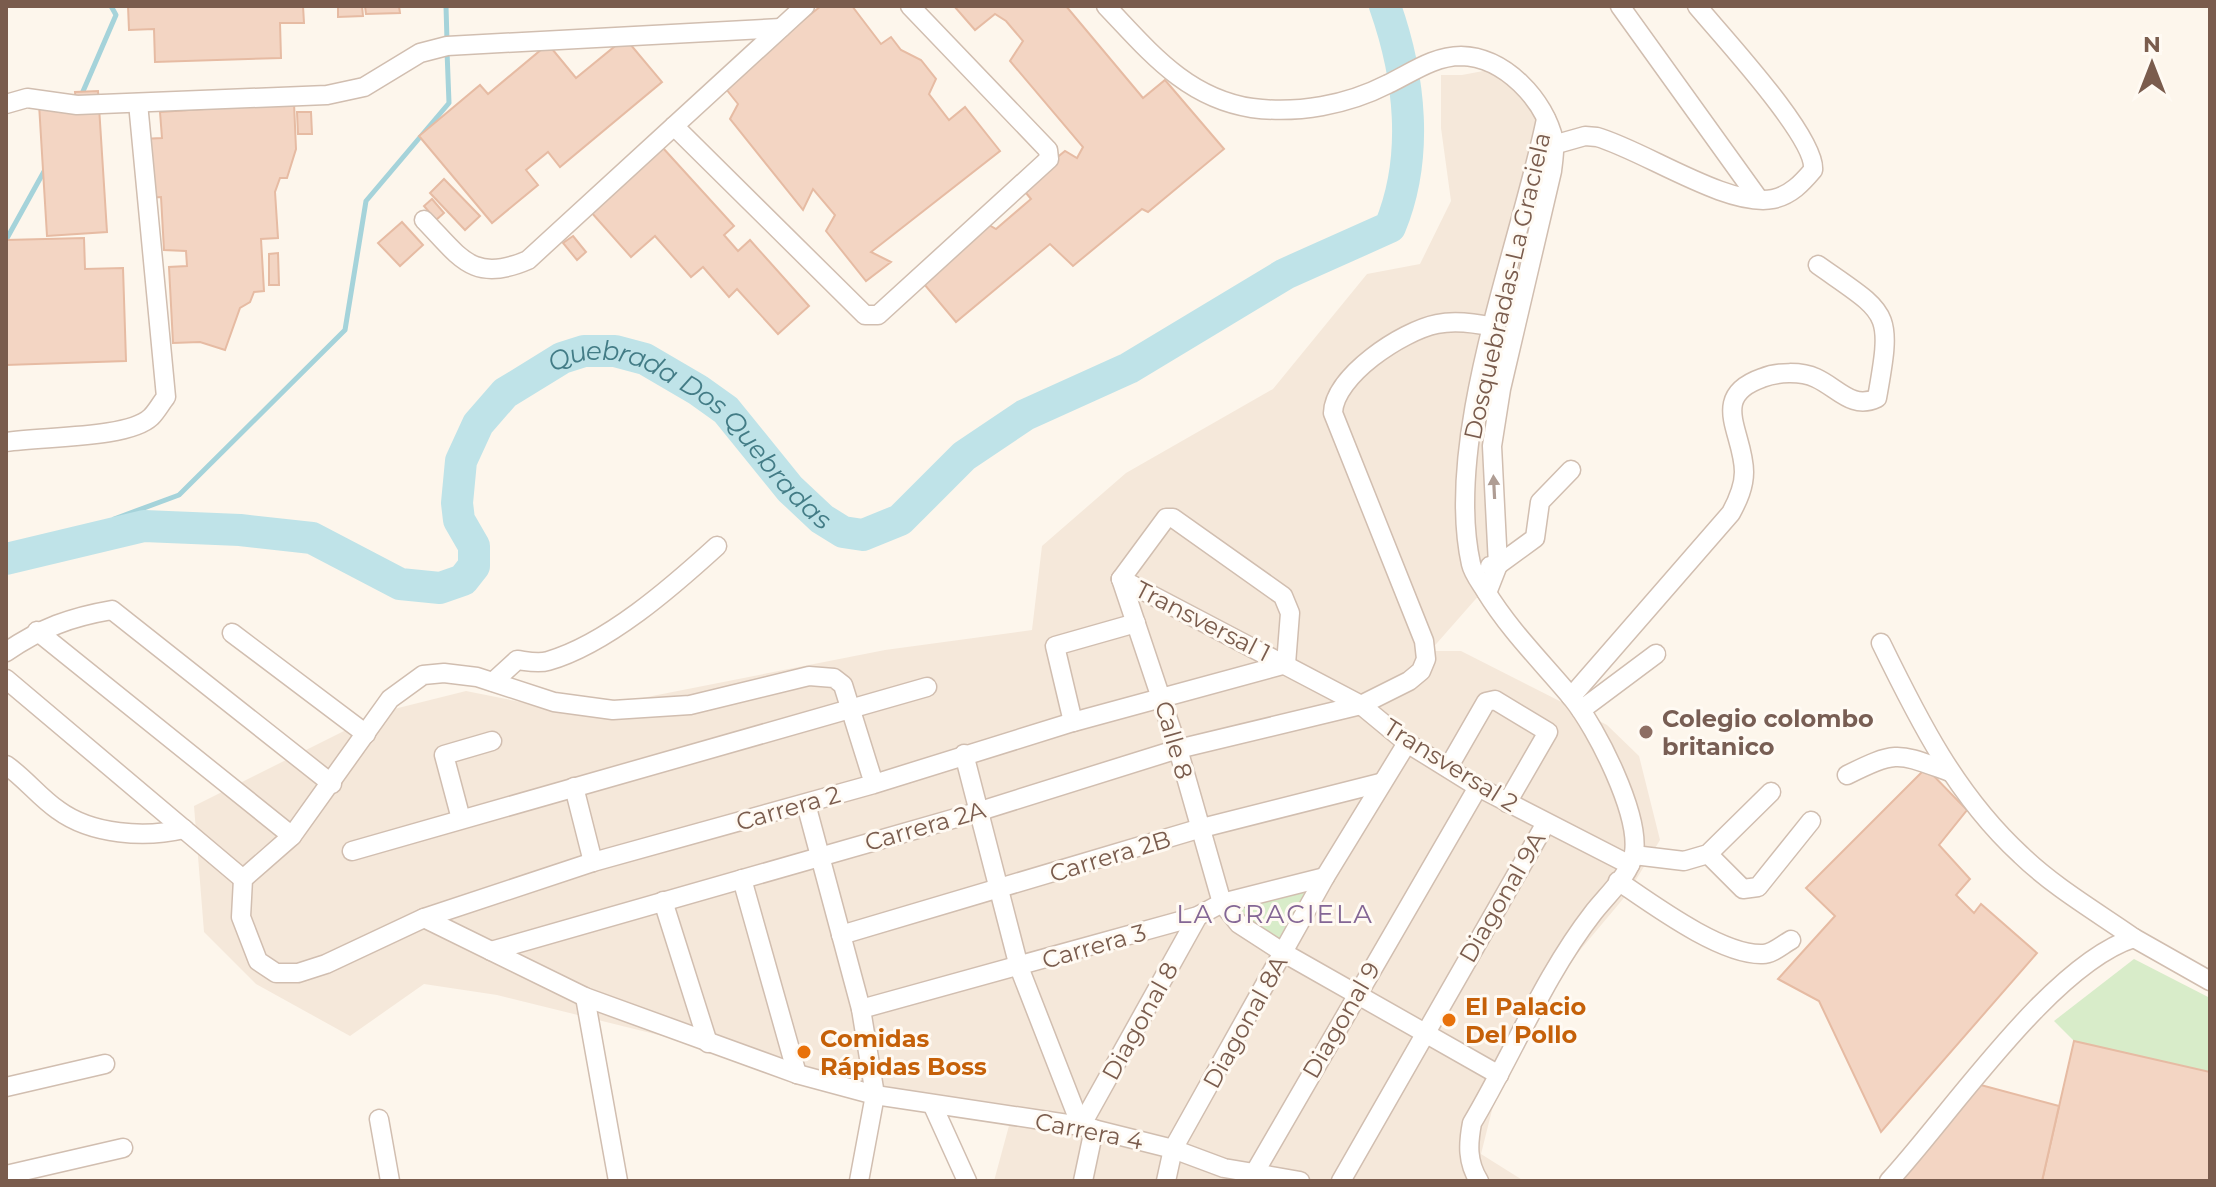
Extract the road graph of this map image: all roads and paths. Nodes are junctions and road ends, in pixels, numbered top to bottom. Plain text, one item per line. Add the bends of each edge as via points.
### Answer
1 (805, 6) edge
2 (910, 6) edge
3 (1106, 6) edge
4 (1620, 6) edge
5 (1697, 6) edge
6 (781, 28) junction
7 (138, 103) junction
8 (6, 104) edge
9 (674, 126) junction
10 (1547, 146) junction
11 (1758, 198) junction
12 (424, 220) dead end
13 (1818, 265) dead end
14 (1493, 327) junction
15 (6, 442) edge
16 (1571, 470) dead end
17 (717, 546) dead end
18 (1498, 565) junction
19 (1471, 567) junction
20 (1121, 579) junction
21 (1487, 593) junction
22 (1136, 623) junction
23 (37, 631) junction
24 (232, 633) dead end
25 (1881, 643) dead end
26 (6, 652) edge
27 (1656, 654) dead end
28 (1286, 664) junction
29 (6, 679) edge
30 (493, 682) junction
31 (927, 687) dead end
32 (1161, 697) junction
33 (1576, 703) junction
34 (1361, 705) junction
35 (850, 709) junction
36 (1073, 722) junction
37 (366, 734) junction
38 (492, 741) dead end
39 (1407, 743) junction
40 (1178, 749) junction
41 (964, 754) junction
42 (6, 765) edge
43 (1448, 768) junction
44 (1950, 772) junction
45 (1847, 775) dead end
46 (1380, 783) junction
47 (332, 784) junction
48 (874, 784) junction
49 (574, 787) junction
50 (1478, 787) junction
51 (1771, 792) dead end
52 (1507, 803) junction
53 (806, 804) junction
54 (977, 812) junction
55 (461, 819) junction
56 (1811, 821) dead end
57 (1546, 823) junction
58 (184, 829) junction
59 (1198, 829) junction
60 (292, 836) junction
61 (352, 851) dead end
62 (1708, 854) junction
63 (820, 855) junction
64 (1632, 860) junction
65 (593, 862) junction
66 (1325, 877) junction
67 (243, 879) junction
68 (742, 879) junction
69 (1618, 881) junction
70 (999, 889) junction
71 (663, 901) junction
72 (1222, 903) junction
73 (1198, 916) junction
74 (424, 918) junction
75 (841, 935) junction
76 (2134, 938) junction
77 (1791, 940) dead end
78 (491, 951) junction
79 (1284, 953) junction
80 (1019, 967) junction
81 (2210, 981) edge
82 (1357, 992) junction
83 (585, 997) junction
84 (861, 1009) junction
85 (1425, 1031) junction
86 (708, 1043) junction
87 (105, 1064) dead end
88 (797, 1074) junction
89 (1499, 1075) junction
90 (6, 1087) edge
91 (875, 1095) junction
92 (933, 1106) junction
93 (379, 1119) dead end
94 (1088, 1128) junction
95 (123, 1148) dead end
96 (1173, 1149) junction
97 (1255, 1172) junction
98 (1223, 1174) edge
99 (6, 1175) edge
100 (390, 1181) edge
101 (618, 1181) edge
102 (859, 1181) edge
103 (967, 1181) edge
104 (1083, 1181) edge
105 (1166, 1181) edge
106 (1300, 1181) edge
107 (1341, 1181) edge
108 (1479, 1181) edge
109 (1889, 1181) edge

1 - 6 street
2 - 9 street via 1048,150 1049,159 878,315 865,315
3 - 10 street, Dosquebradas-La Graciela via 1172,75 1250,107 1293,110 1352,100 1432,61 1462,56 1505,70 1519,82 1546,119
4 - 11 street
5 - 11 street via 1796,127 1814,161 1813,170 1792,192
6 - 7 street via 447,46 420,53 364,87 327,95
6 - 9 street
7 - 8 street via 77,105 27,98
7 - 15 street via 166,397 150,418 119,433
9 - 12 street via 528,260 513,266 484,271 466,263
10 - 11 street via 1597,137 1713,186
10 - 14 street, Dosquebradas-La Graciela
18 -> 10 street, Dosquebradas-La Graciela via 1492,446 1552,171
13 - 33 street via 1882,315 1877,398 1853,401 1814,377 1801,375 1776,373 1743,385 1732,401 1744,471 1731,513
14 - 19 street, Dosquebradas-La Graciela via 1468,446
14 - 34 street, Carrera 2A via 1440,323 1410,331 1354,375 1333,399 1333,413 1424,641 1426,659 1409,681
16 - 18 street via 1540,502 1535,538
17 - 30 street via 669,589 585,644 545,662 517,660
18 - 19 street
18 - 21 street, Dosquebradas-La Graciela
19 - 21 street, Dosquebradas-La Graciela
20 - 22 street, Calle 8
20 - 28 street, Transversal 1
20 - 28 street via 1166,518 1173,518 1283,596 1290,613
21 - 33 street, Dosquebradas-La Graciela via 1504,623
22 - 32 street, Calle 8
22 - 36 street via 1055,646
23 - 26 street
23 - 47 street via 66,618 112,610
23 - 60 street
24 - 37 street
25 - 44 street via 1926,736
27 - 33 street
28 - 32 street, Carrera 2
28 - 34 street, Transversal 1
29 - 58 street
30 - 35 street via 554,702 613,710 690,705 809,676 834,678 843,685
30 - 37 street via 444,673 423,675 390,699
31 - 35 street
32 - 36 street, Carrera 2
32 - 40 street, Calle 8
33 - 64 street, Dosquebradas-La Graciela via 1625,801 1634,831
34 - 39 street, Transversal 2
34 - 40 street, Carrera 2A
35 - 48 street
35 - 49 street
36 - 41 street, Carrera 2
37 - 47 street
38 - 55 street via 444,755
39 - 43 street, Transversal 2
39 - 46 street, Diagonal 8A
40 - 54 street, Carrera 2A
40 - 59 street, Calle 8
41 - 48 street, Carrera 2
41 - 54 street
42 - 58 street via 78,822 159,835
43 - 50 street, Transversal 2
43 - 52 street via 1490,699 1548,732
44 - 45 street via 1887,755
44 - 76 street via 2022,856
46 - 59 street, Carrera 2B
46 - 66 street, Diagonal 8A
47 - 60 street
48 - 53 street, Carrera 2
49 - 55 street
49 - 65 street
50 - 52 street, Transversal 2
50 - 82 street, Diagonal 9
51 - 62 street
52 - 57 street, Transversal 2
53 - 63 street
53 - 65 street, Carrera 2
54 - 63 street, Carrera 2A
54 - 70 street
55 - 61 street
56 - 62 street via 1758,887 1743,889
57 - 64 street, Transversal 2
57 - 85 street, Diagonal 9A
58 - 67 street
59 - 70 street, Carrera 2B
59 - 72 street, Calle 8
60 - 67 street
62 - 64 street, Transversal 2 via 1684,861
63 - 68 street, Carrera 2A
63 - 75 street
64 - 69 street
65 - 74 street, Carrera 2
66 - 72 street, Carrera 3
66 - 79 street, Diagonal 8A
67 - 74 street, Carrera 2 via 241,917 258,961 276,973 326,964
68 - 71 street, Carrera 2A
68 - 88 street
69 - 77 street via 1680,923 1743,952 1766,954
69 - 89 street via 1580,928
70 - 75 street, Carrera 2B
70 - 80 street
71 - 78 street, Carrera 2A
71 - 86 street
72 - 73 street, Carrera 3
72 - 79 street via 1239,924
73 - 80 street, Carrera 3
73 - 94 street, Diagonal 8
74 - 78 street, Carrera 4
75 - 84 street
76 - 81 street
76 - 109 street via 2112,945 2069,977 2011,1036
78 - 83 street, Carrera 4
79 - 82 street
79 - 96 street, Diagonal 8A
80 - 84 street, Carrera 3
80 - 94 street
82 - 85 street
82 - 97 street, Diagonal 9
83 - 86 street, Carrera 4
83 - 101 street
84 - 91 street
85 - 89 street
85 - 107 street, Diagonal 9A
86 - 88 street, Carrera 4
87 - 90 street
88 - 91 street, Carrera 4
89 - 108 street via 1472,1123 1468,1143 1470,1167
91 - 92 street, Carrera 4
91 - 102 street
92 - 94 street, Carrera 4
92 - 103 street
93 - 100 street
94 - 96 street, Carrera 4
94 - 104 street, Diagonal 8
95 - 99 street
96 - 98 street, Carrera 4
96 - 105 street, Diagonal 8A
97 - 98 street, Carrera 4
97 - 106 street, Carrera 4

